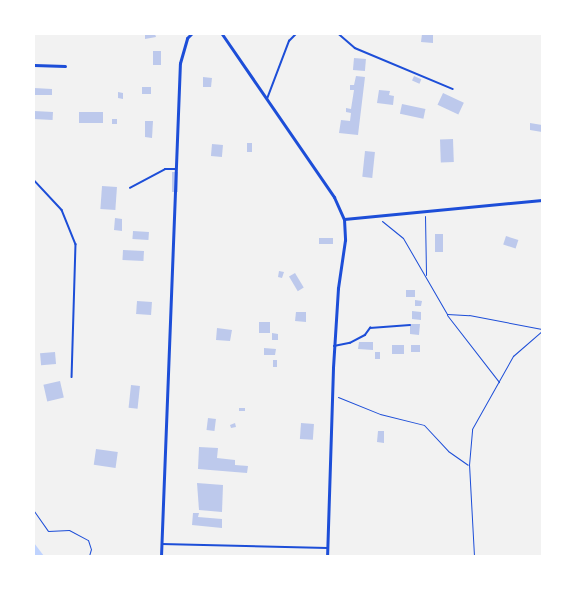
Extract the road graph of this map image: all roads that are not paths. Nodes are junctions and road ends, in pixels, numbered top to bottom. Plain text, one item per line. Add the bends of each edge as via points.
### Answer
1 (191, 34) edge
2 (222, 34) edge
3 (296, 34) edge
4 (339, 34) edge
5 (34, 65) edge
6 (65, 66) dead end
7 (453, 89) dead end
8 (266, 99) junction
9 (176, 169) junction
10 (34, 180) edge
11 (130, 188) dead end
12 (542, 200) edge
13 (344, 219) junction
14 (410, 325) dead end
15 (334, 346) junction
16 (72, 377) dead end
17 (162, 544) junction
18 (327, 548) junction
19 (161, 556) edge
20 (326, 556) edge

1 - 9 street via 187,38 180,63
2 - 8 street
3 - 8 lane via 289,41
4 - 7 lane via 355,48
5 - 6 street
8 - 13 street via 334,197
9 - 11 lane via 165,169
9 - 17 street
10 - 16 lane via 62,210 76,244
12 - 13 street
13 - 15 street via 346,240 338,288
14 - 15 lane via 370,328 365,335 355,340
15 - 18 street
17 - 18 lane
17 - 19 street
18 - 20 street

